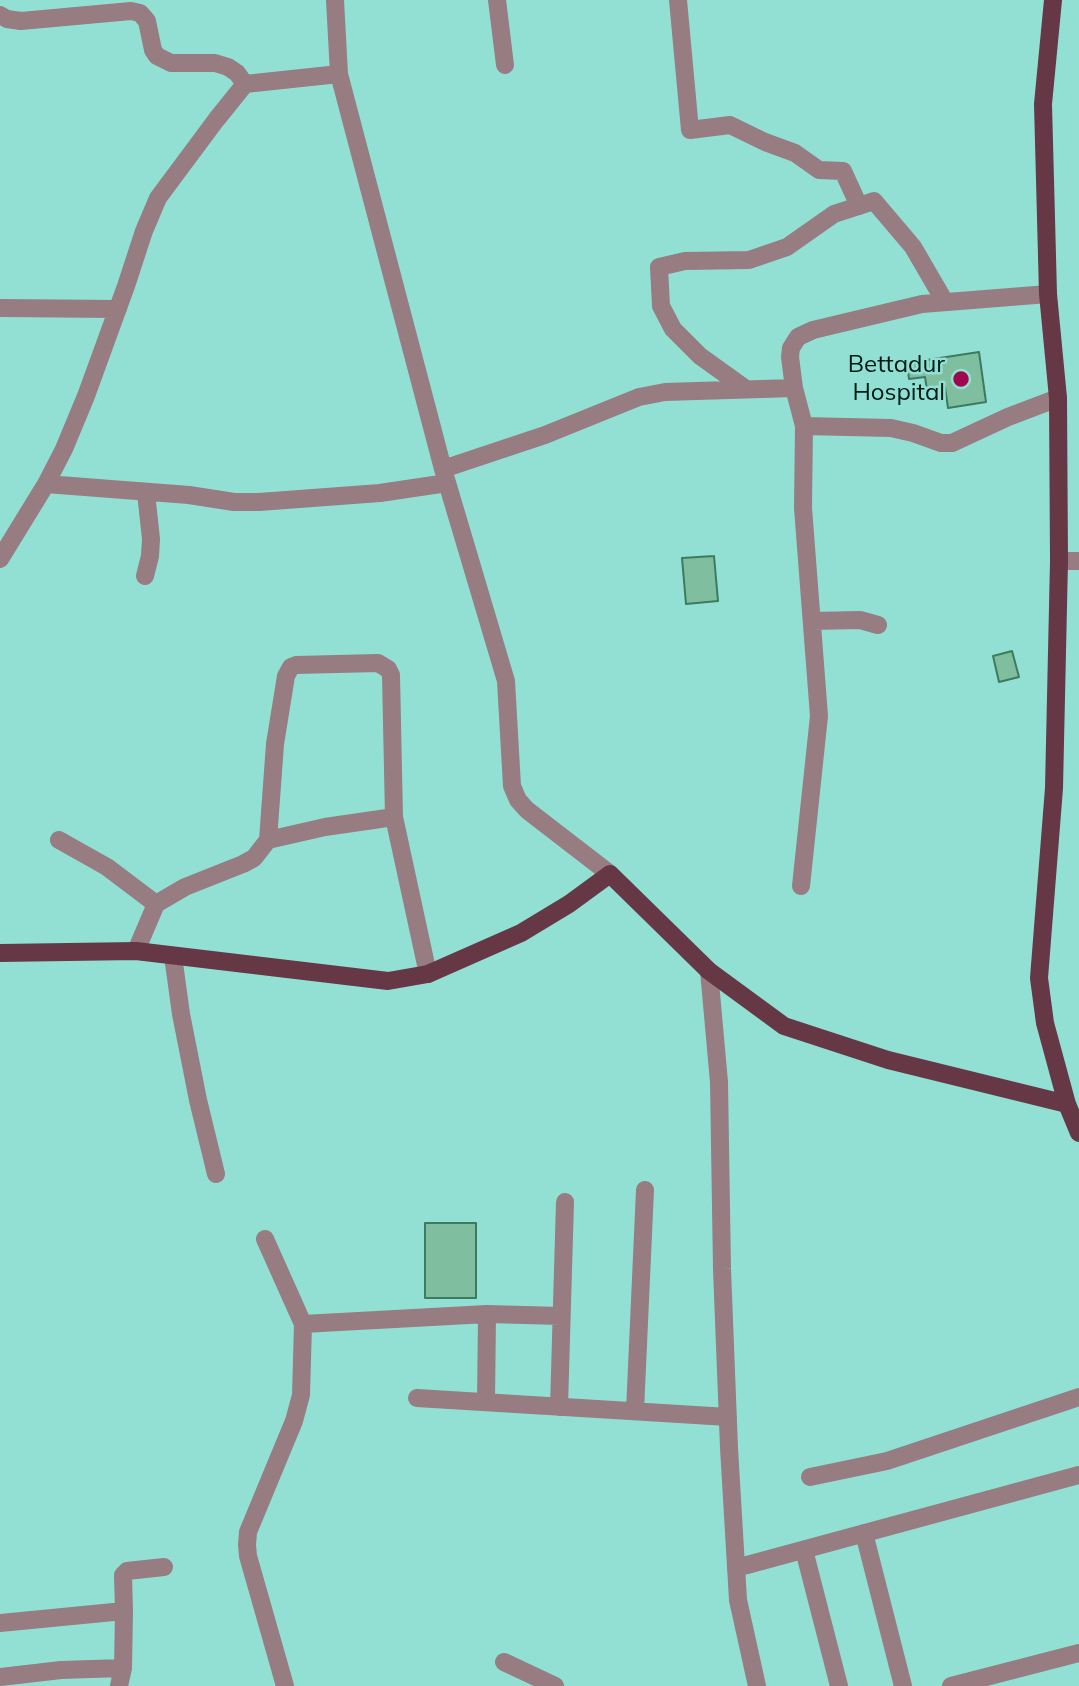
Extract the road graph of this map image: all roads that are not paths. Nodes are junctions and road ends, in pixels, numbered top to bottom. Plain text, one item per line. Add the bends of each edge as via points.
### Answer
1 (335, 0) edge
2 (497, 0) edge
3 (678, 0) edge
4 (1053, 0) edge
5 (0, 15) edge
6 (505, 65) dead end
7 (339, 74) junction
8 (245, 84) junction
9 (859, 206) junction
10 (1048, 294) junction
11 (945, 302) junction
12 (0, 308) edge
13 (118, 309) junction
14 (794, 388) junction
15 (746, 389) junction
16 (1058, 398) junction
17 (804, 426) junction
18 (445, 476) junction
19 (46, 484) junction
20 (146, 493) junction
21 (0, 559) edge
22 (1059, 561) junction
23 (1079, 561) edge
24 (145, 576) dead end
25 (812, 621) junction
26 (878, 625) dead end
27 (394, 817) junction
28 (60, 840) dead end
29 (268, 840) junction
30 (610, 874) junction
31 (802, 886) dead end
32 (156, 904) junction
33 (136, 951) junction
34 (0, 953) edge
35 (173, 956) junction
36 (709, 971) junction
37 (428, 974) junction
38 (1067, 1104) junction
39 (1079, 1133) edge
40 (216, 1174) dead end
41 (645, 1190) dead end
42 (565, 1202) dead end
43 (265, 1238) dead end
44 (486, 1314) junction
45 (561, 1317) junction
46 (303, 1324) junction
47 (1079, 1397) edge
48 (418, 1398) dead end
49 (486, 1402) junction
50 (559, 1407) junction
51 (635, 1411) junction
52 (728, 1417) junction
53 (1079, 1475) edge
54 (810, 1477) dead end
55 (864, 1533) junction
56 (804, 1550) junction
57 (164, 1567) dead end
58 (736, 1568) junction
59 (124, 1611) junction
60 (0, 1623) edge
61 (1079, 1654) edge
62 (504, 1662) dead end
63 (123, 1668) junction
64 (0, 1676) edge
65 (980, 1682) edge
66 (119, 1686) edge
67 (285, 1686) edge
68 (555, 1686) edge
69 (757, 1686) edge
70 (839, 1686) edge
71 (903, 1686) edge
72 (951, 1686) edge

1 - 7 street
2 - 6 street
3 - 9 street via 690,130 730,125 795,153 819,170 843,171
4 - 10 main road via 1043,104
5 - 8 street via 21,21 140,13 157,56 171,63 228,67
7 - 8 street
7 - 18 street
8 - 13 street via 158,198
9 - 11 street via 874,201 913,247
9 - 15 street via 834,214 787,247 749,260 685,261 659,267 661,306 673,329 700,356
10 - 11 street
10 - 16 main road
11 - 14 street via 798,337 790,357
12 - 13 street
13 - 19 street via 86,396
14 - 15 street
14 - 17 street
15 - 18 street via 639,397
16 - 17 street via 952,443 891,428
16 - 22 main road
17 - 25 street via 803,508
18 - 20 street via 380,493 259,502
18 - 30 street via 506,681 512,786 527,810
19 - 20 street
19 - 21 street
20 - 24 street via 151,539
22 - 23 street
22 - 38 main road via 1054,788 1039,978 1045,1023
25 - 26 street via 860,620
25 - 31 street via 819,716
27 - 29 street
27 - 29 street via 388,669 378,663 296,665 286,676 275,744
27 - 37 street
28 - 32 street via 107,867
29 - 32 street via 254,858
30 - 36 main road
30 - 37 main road via 522,933
32 - 33 street
33 - 34 main road
33 - 35 main road
35 - 37 main road via 388,981
35 - 40 street
36 - 38 main road via 784,1026 888,1059
36 - 52 street via 719,1083
38 - 39 main road
41 - 51 street
42 - 45 street
43 - 46 street
44 - 45 street
44 - 46 street
44 - 49 street
45 - 50 street
46 - 67 street via 301,1395 247,1545
47 - 54 street via 887,1461
48 - 49 street
49 - 50 street
50 - 51 street
51 - 52 street
52 - 58 street
53 - 55 street
55 - 56 street
55 - 71 street
56 - 58 street
56 - 70 street
57 - 59 street via 123,1575
58 - 69 street via 738,1600
59 - 60 street
59 - 63 street
61 - 65 street
62 - 68 street
63 - 64 street
63 - 66 street
65 - 72 street

